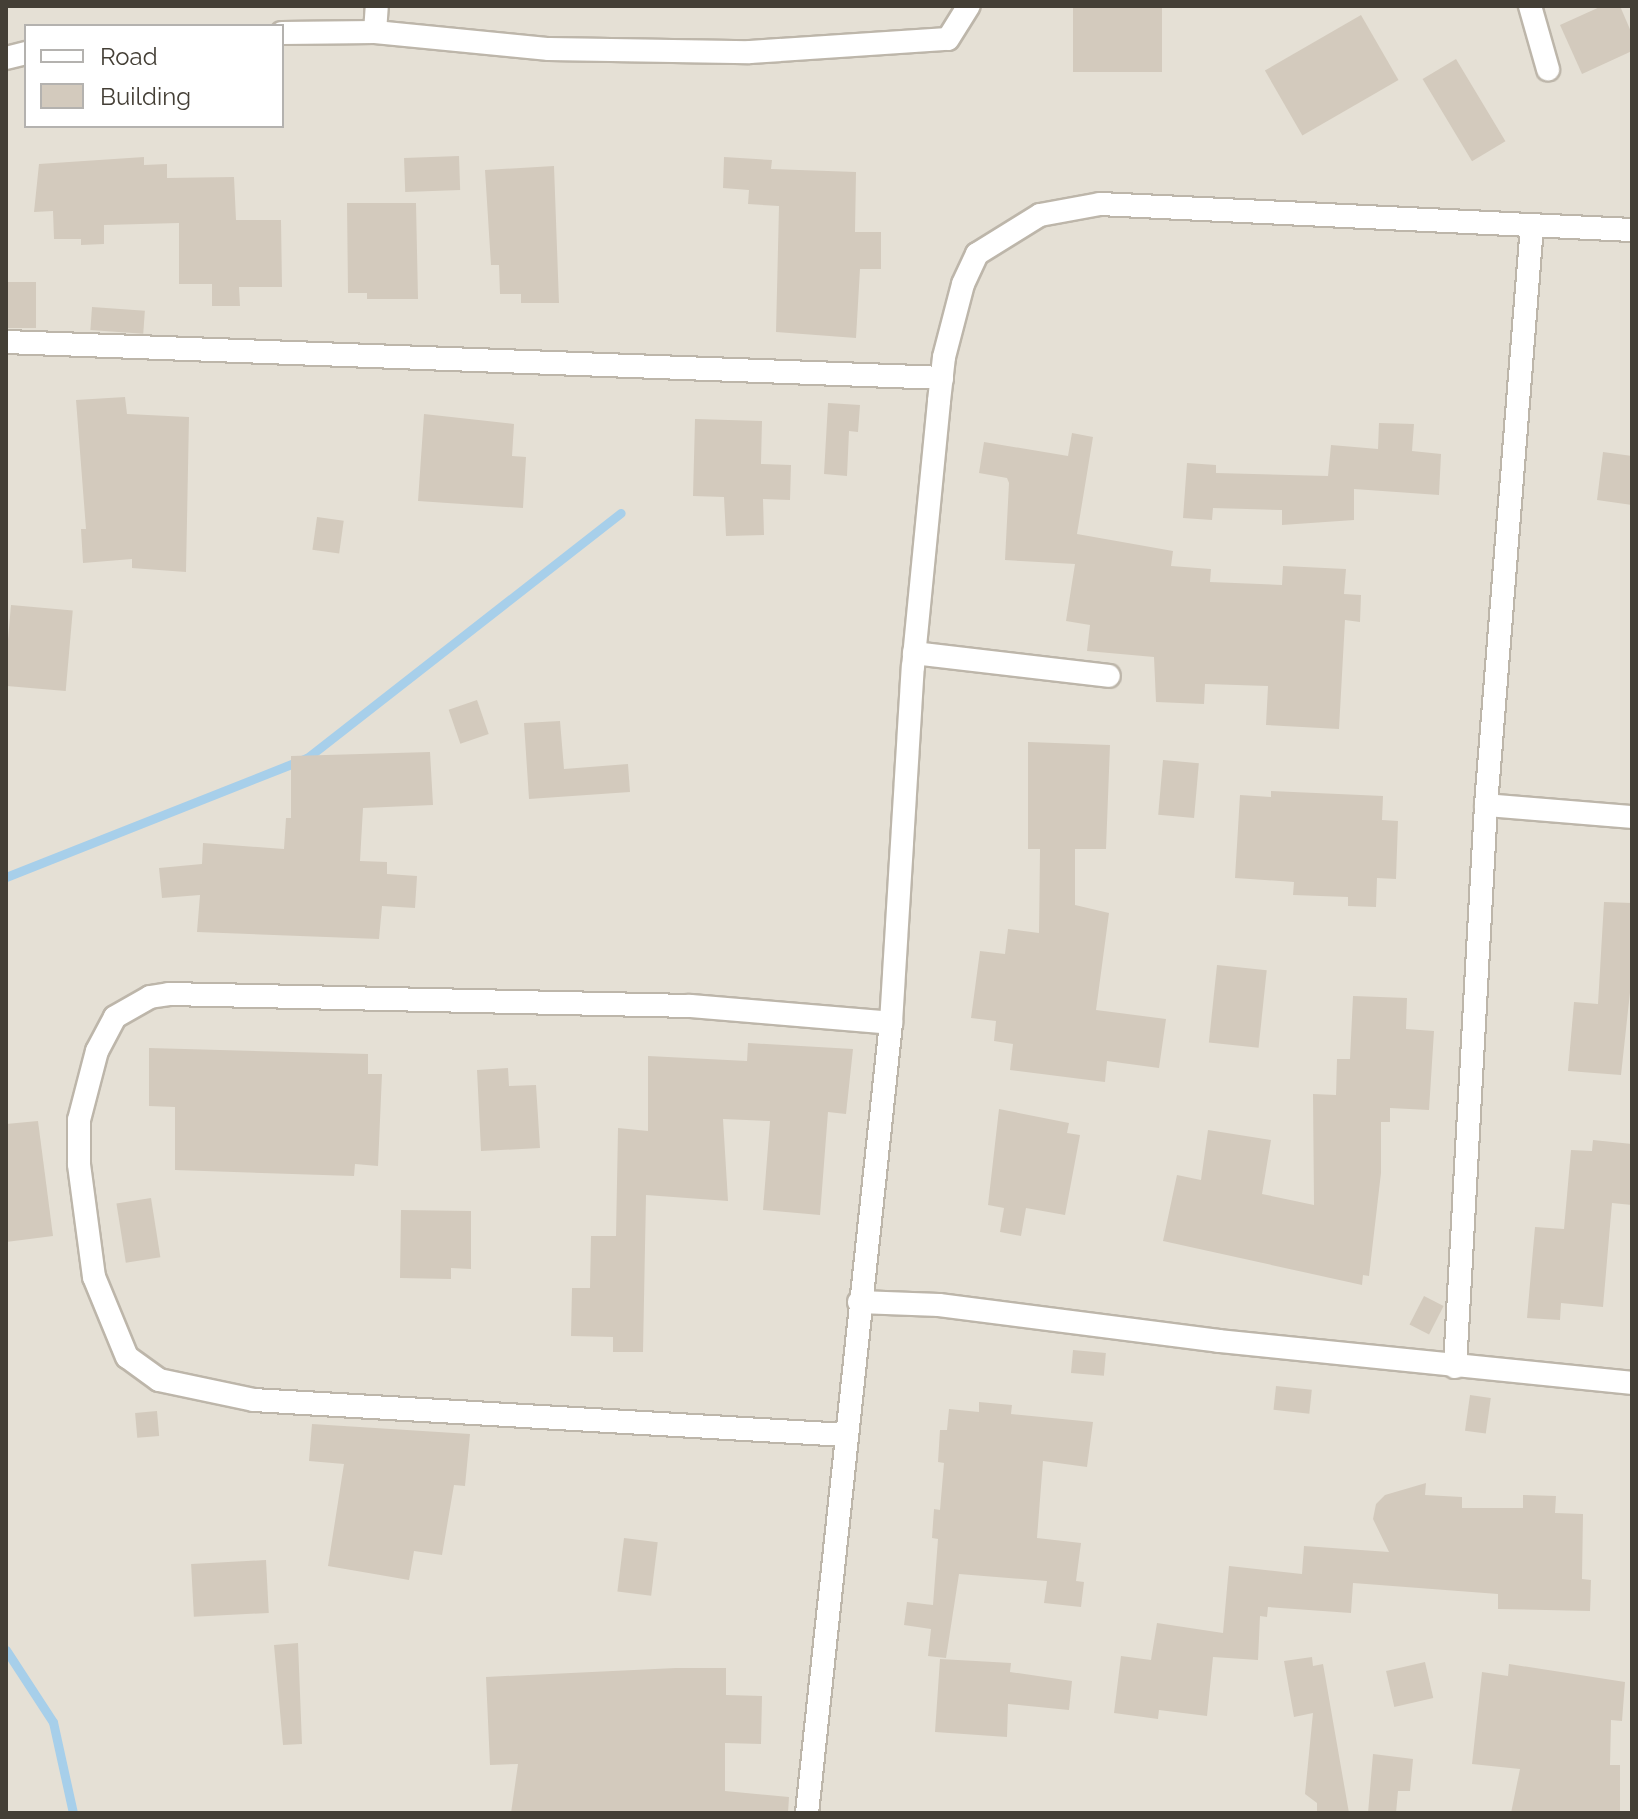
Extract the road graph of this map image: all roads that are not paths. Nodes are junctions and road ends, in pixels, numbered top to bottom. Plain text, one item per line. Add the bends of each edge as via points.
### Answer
1 (377, 6) edge
2 (969, 6) edge
3 (1530, 6) edge
4 (375, 32) junction
5 (284, 33) edge
6 (1548, 69) dead end
7 (1532, 226) junction
8 (1632, 230) edge
9 (6, 342) edge
10 (942, 378) junction
11 (914, 653) junction
12 (1109, 676) dead end
13 (1486, 805) junction
14 (1632, 817) edge
15 (891, 1023) junction
16 (859, 1302) junction
17 (1455, 1367) junction
18 (1632, 1383) edge
19 (846, 1435) junction
20 (807, 1813) edge

1 - 4 street
2 - 4 street via 948,39 750,52 549,49
3 - 6 street
4 - 5 street
7 - 8 street
7 - 10 street via 1135,204 1067,208 1017,225 977,254 963,284
7 - 13 street
9 - 10 street
10 - 11 street
11 - 12 street
11 - 15 street
13 - 14 street
13 - 17 street
15 - 16 street
15 - 19 street via 690,1006 169,994 150,997 115,1017 97,1051 79,1120 79,1164 94,1277 127,1357 159,1380 254,1400
16 - 17 street via 939,1305
16 - 19 street
17 - 18 street
19 - 20 street

